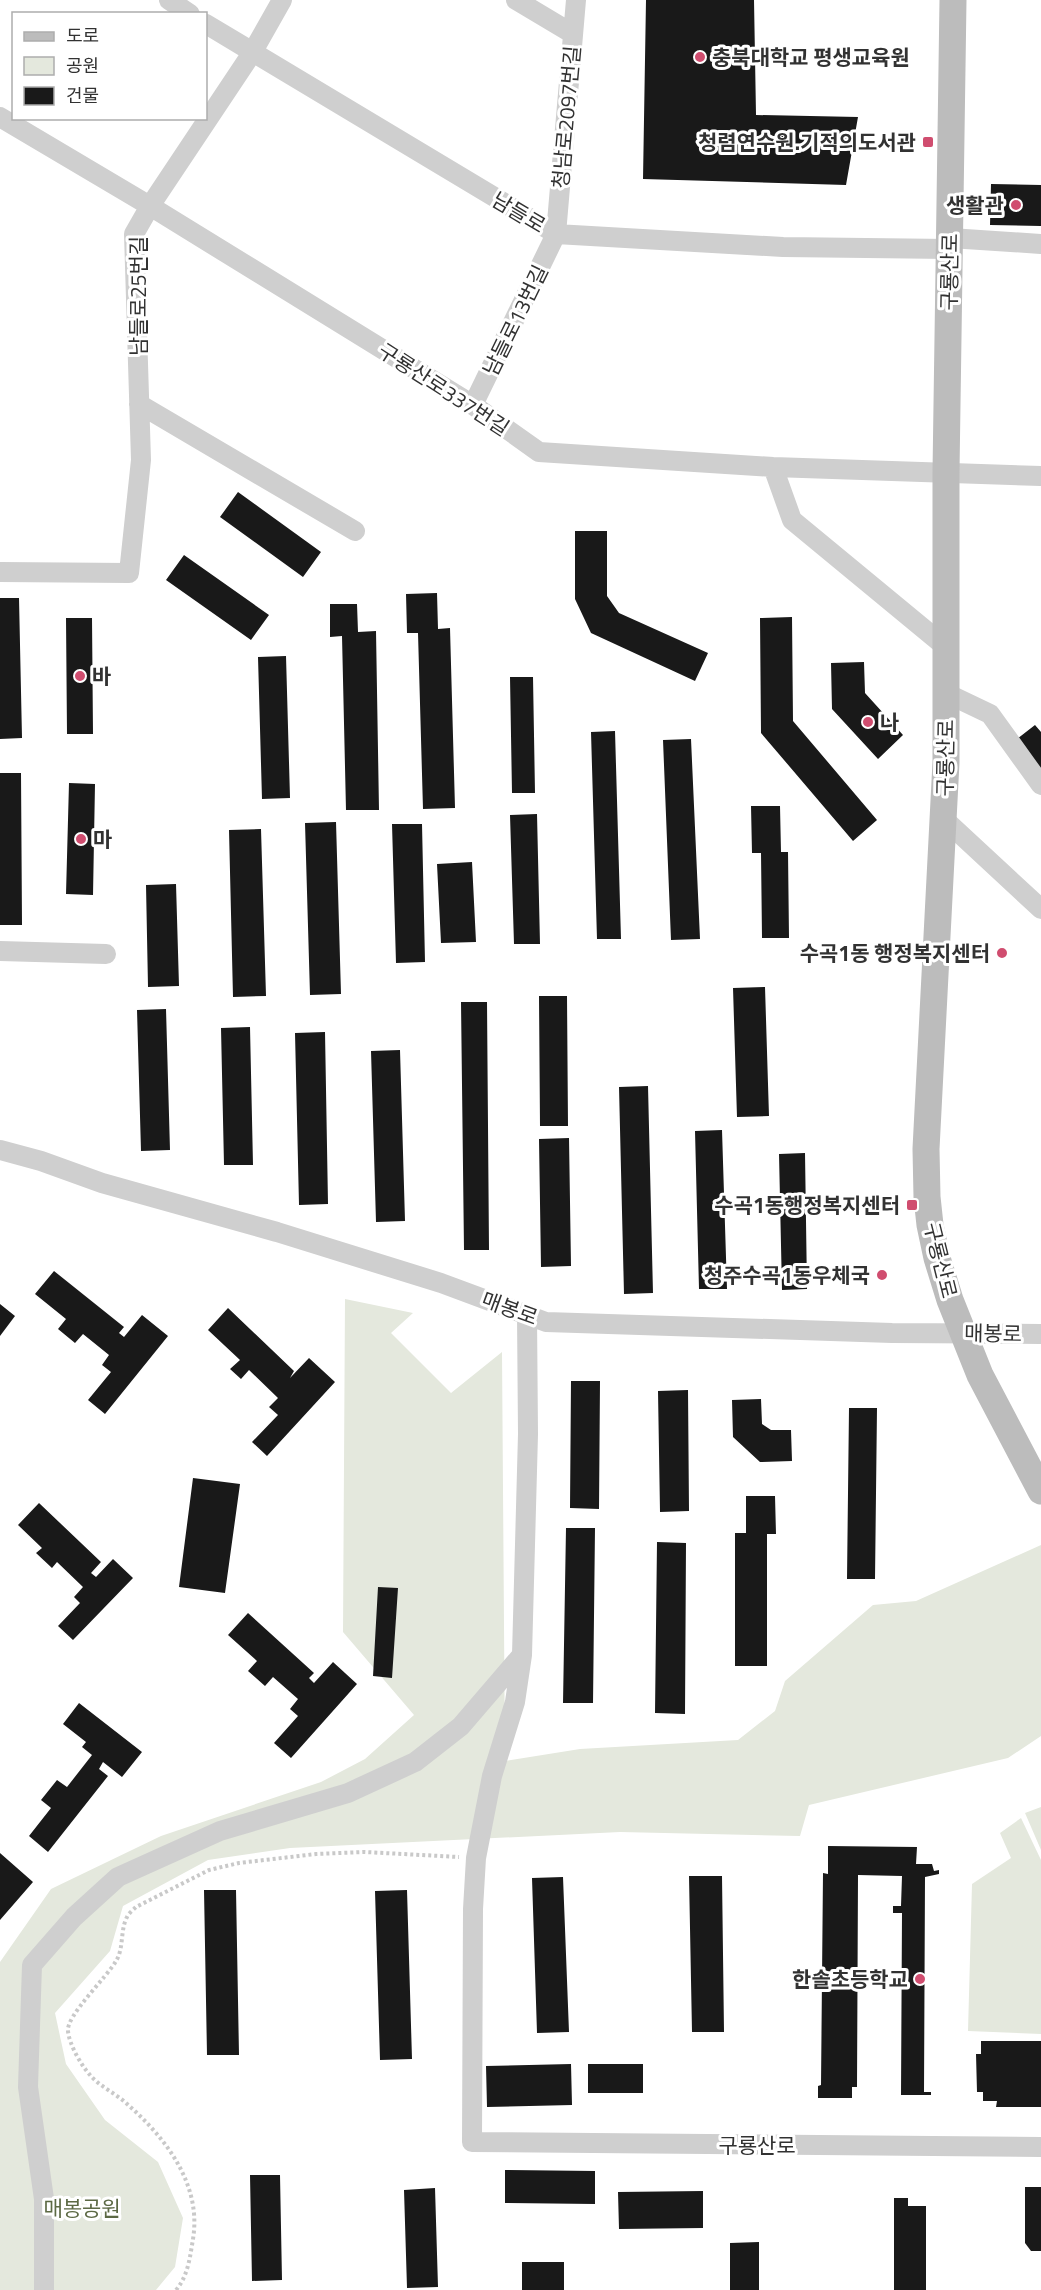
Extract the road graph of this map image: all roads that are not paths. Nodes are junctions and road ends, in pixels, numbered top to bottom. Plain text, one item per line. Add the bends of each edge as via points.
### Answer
1 (169, 0) edge
2 (282, 0) edge
3 (516, 0) edge
4 (576, 0) edge
5 (953, 0) edge
6 (187, 12) edge
7 (207, 25) edge
8 (573, 34) junction
9 (252, 53) junction
10 (0, 117) edge
11 (150, 206) junction
12 (556, 234) junction
13 (950, 244) junction
14 (1041, 244) edge
15 (139, 404) junction
16 (473, 405) junction
17 (773, 467) junction
18 (946, 472) junction
19 (1041, 476) edge
20 (355, 531) dead end
21 (0, 572) edge
22 (947, 648) junction
23 (946, 693) junction
24 (1041, 785) edge
25 (944, 819) junction
26 (1041, 909) edge
27 (0, 951) edge
28 (105, 954) dead end
29 (0, 1150) edge
30 (527, 1315) junction
31 (964, 1332) junction
32 (1041, 1334) edge
33 (1041, 1491) edge
34 (522, 1655) junction
35 (1041, 2147) edge
36 (44, 2290) edge

1 - 6 street
2 - 9 street, 남들로25번길
3 - 8 street
4 - 8 street, 청남로2097번길
5 - 13 street, 구룡산로
7 - 9 street, 남들로
8 - 12 street, 청남로2097번길
9 - 11 street, 남들로25번길
9 - 12 street, 남들로
10 - 11 street, 구룡산로337번길
11 - 15 street, 남들로25번길 via 134,234
11 - 16 street, 구룡산로337번길
12 - 13 street, 남들로 via 783,247
12 - 16 street, 남들로13번길
13 - 14 street, 남들로
13 - 18 street, 구룡산로
15 - 20 street
15 - 21 street, 남들로25번길 via 141,460 129,573
16 - 17 street, 구룡산로337번길 via 539,452
17 - 18 street, 구룡산로337번길
17 - 22 street via 792,520
18 - 19 street, 구룡산로337번길
18 - 22 street, 구룡산로
22 - 23 street, 구룡산로
23 - 24 street via 990,714
23 - 25 street, 구룡산로
25 - 26 street
25 - 31 street, 구룡산로 via 926,1149 927,1197 936,1258
27 - 28 street
29 - 30 street, 매봉로 via 441,1283
30 - 31 street, 매봉로 via 546,1322 596,1324
30 - 34 street
31 - 32 street, 매봉로
31 - 33 street, 구룡산로 via 980,1375
34 - 35 street, 구룡산로 via 515,1702 492,1776 476,1858 472,2142
34 - 36 street via 461,1726 415,1762 348,1793 220,1831 118,1877 74,1917 32,1965 28,2087 44,2199

